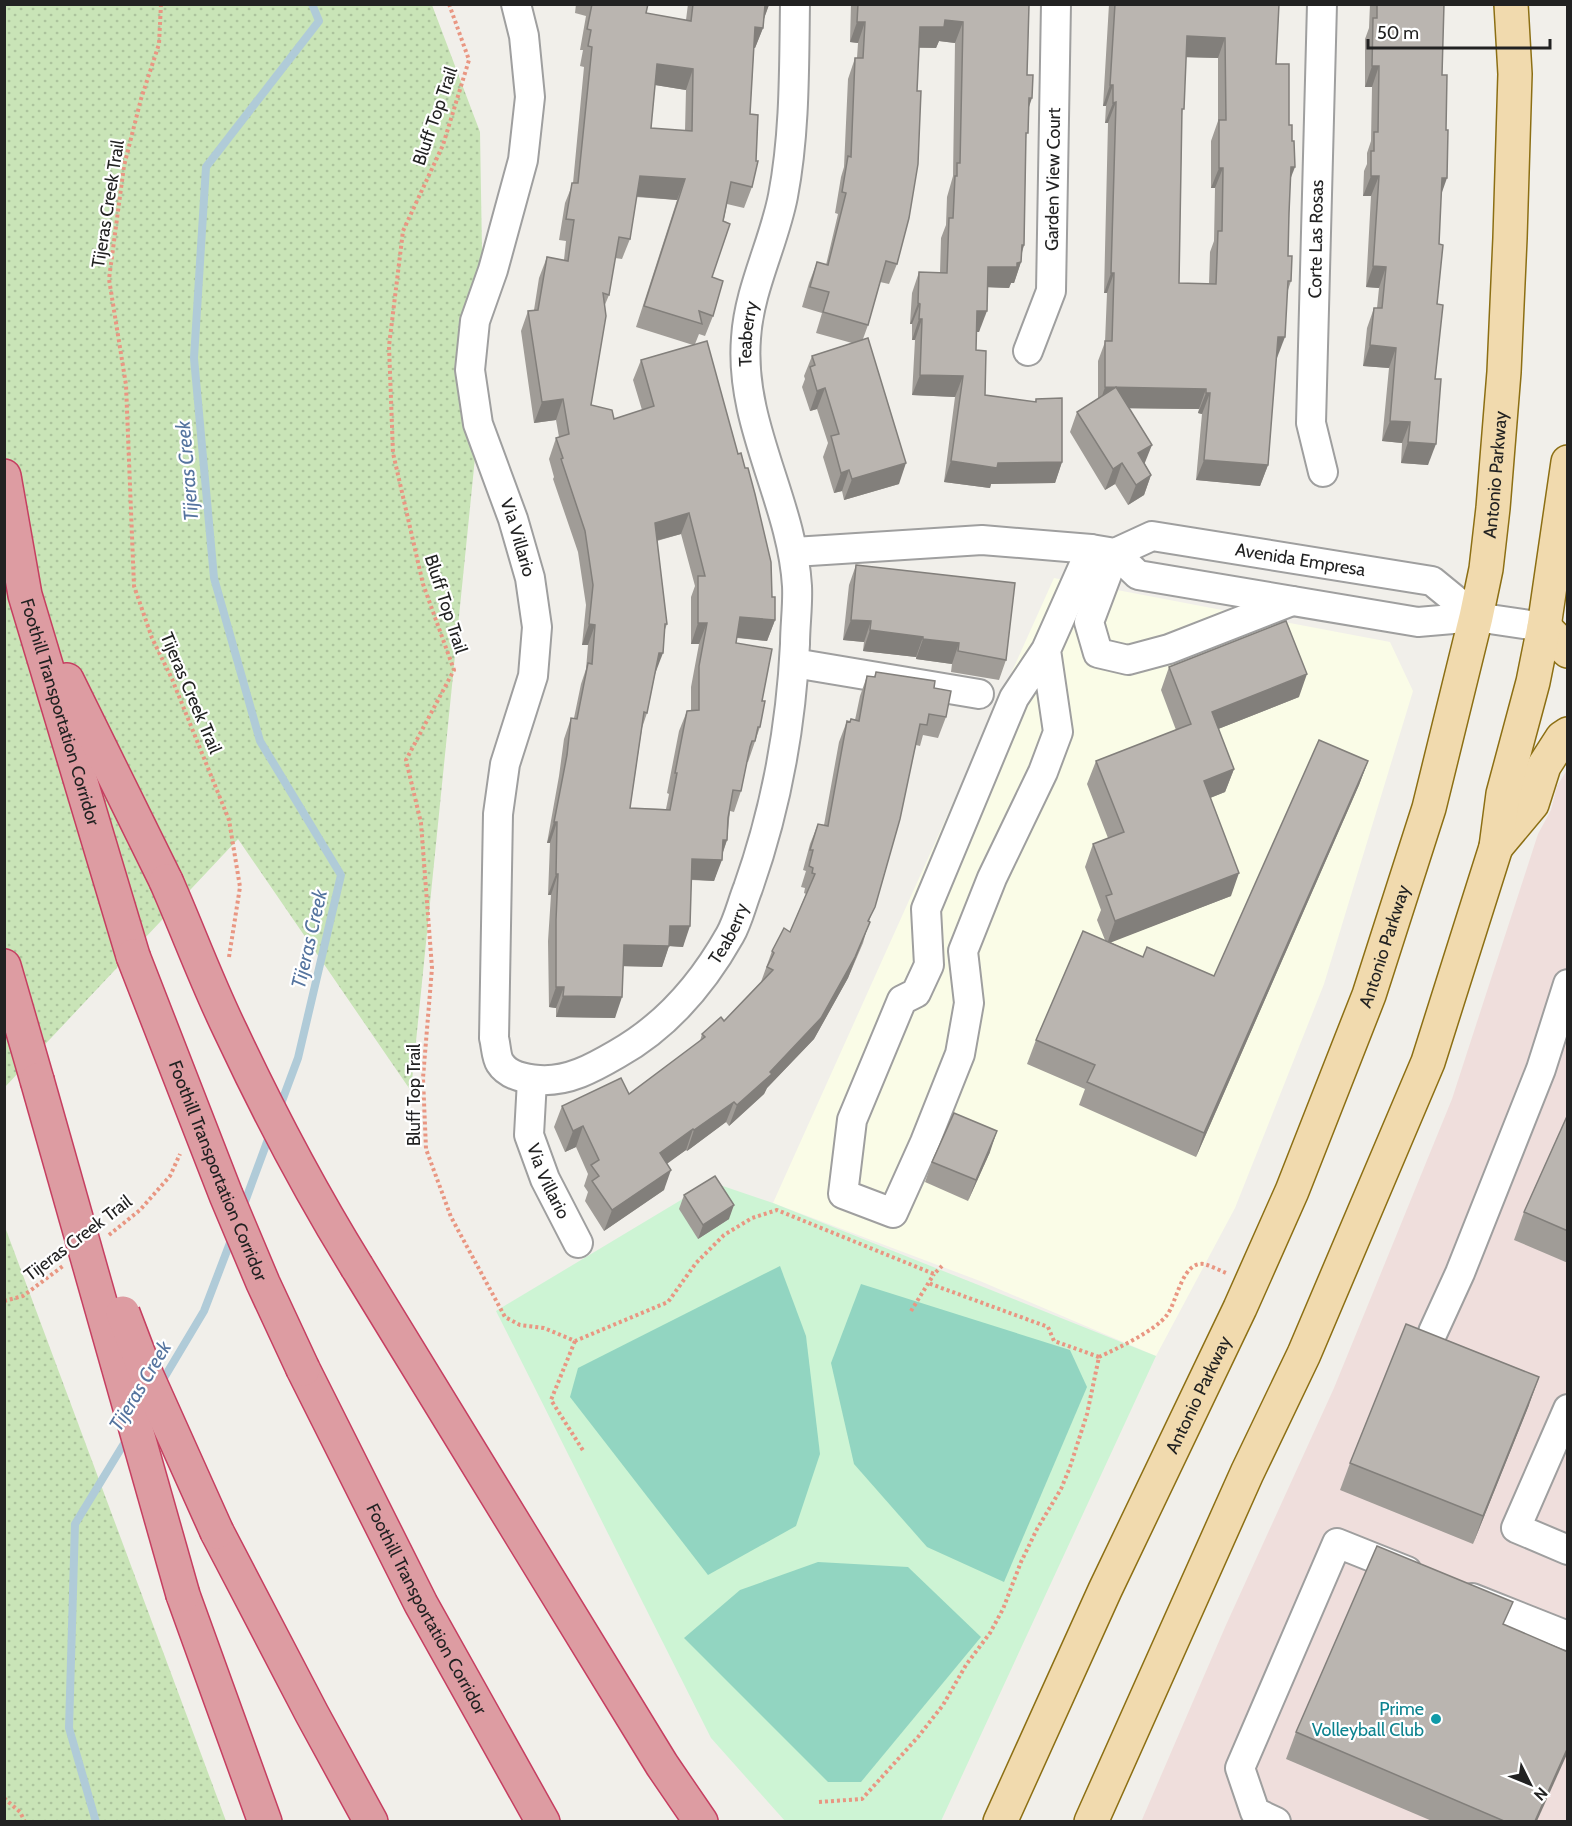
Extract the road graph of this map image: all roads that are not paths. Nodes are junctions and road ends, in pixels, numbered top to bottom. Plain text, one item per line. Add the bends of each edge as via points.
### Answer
1 (516, 4) edge
2 (795, 4) edge
3 (1056, 4) edge
4 (1322, 4) edge
5 (1511, 4) edge
6 (1028, 351) dead end
7 (1568, 462) edge
8 (1323, 472) dead end
9 (4, 476) edge
10 (1103, 551) junction
11 (794, 552) junction
12 (25, 595) junction
13 (1292, 601) junction
14 (1476, 617) junction
15 (1556, 620) edge
16 (1046, 650) junction
17 (1568, 651) edge
18 (794, 663) junction
19 (979, 694) dead end
20 (1568, 734) edge
21 (1496, 847) junction
22 (4, 966) edge
23 (1565, 997) edge
24 (522, 1077) junction
25 (37, 1080) junction
26 (578, 1243) dead end
27 (1433, 1332) edge
28 (1568, 1409) edge
29 (1568, 1550) edge
30 (1568, 1636) edge
31 (265, 1821) edge
32 (371, 1821) edge
33 (543, 1821) edge
34 (701, 1821) edge
35 (1000, 1821) edge
36 (1092, 1821) edge
37 (1276, 1821) edge

1 - 24 street, Via Villario via 524,36 530,97 523,160 475,321 470,370 478,424 516,529 530,578 537,627 533,676 505,764 498,814 494,1038 500,1063
2 - 11 street, Teaberry via 790,150 782,199 746,338 754,422
3 - 6 street, Garden View Court via 1051,291
4 - 8 street, Corte Las Rosas via 1311,423
5 - 14 main road, Antonio Parkway via 1515,74 1504,372 1493,508
7 - 15 main road
9 - 12 highway, Foothill Transportation Corridor
10 - 11 street, Avenida Empresa via 982,540
10 - 13 street via 1138,575
10 - 13 street via 1089,622 1098,653 1128,660 1138,658
10 - 14 street, Avenida Empresa via 1152,536 1432,581
10 - 16 street
11 - 18 street, Teaberry
12 - 33 highway, Foothill Transportation Corridor, bridge via 133,956 263,1283 421,1604
12 - 34 highway, bridge via 166,881 230,1030 315,1200 662,1765
13 - 14 street via 1418,622
14 - 15 street
14 - 35 main road, Antonio Parkway via 1429,808 1369,995 1296,1182
15 - 17 main road
15 - 21 main road via 1533,682 1503,794
16 - 16 street via 1014,698 926,909 928,965 916,993 903,1000 852,1120 843,1194 893,1213 960,1053 969,1004 963,951 1059,732
18 - 19 street
18 - 24 street, Teaberry via 778,786 755,866 731,933 698,984 668,1017 630,1047 588,1070 553,1081
20 - 21 main road via 1544,766 1532,804
21 - 36 main road via 1428,1062 1304,1354 1246,1473
22 - 25 highway
23 - 27 street via 1541,1069
24 - 26 street, Via Villario via 528,1135 545,1179
25 - 31 highway, bridge via 183,1595
25 - 32 highway, bridge via 143,1366 217,1532
28 - 29 street via 1516,1528
30 - 37 street via 1337,1543 1240,1767 1255,1812

